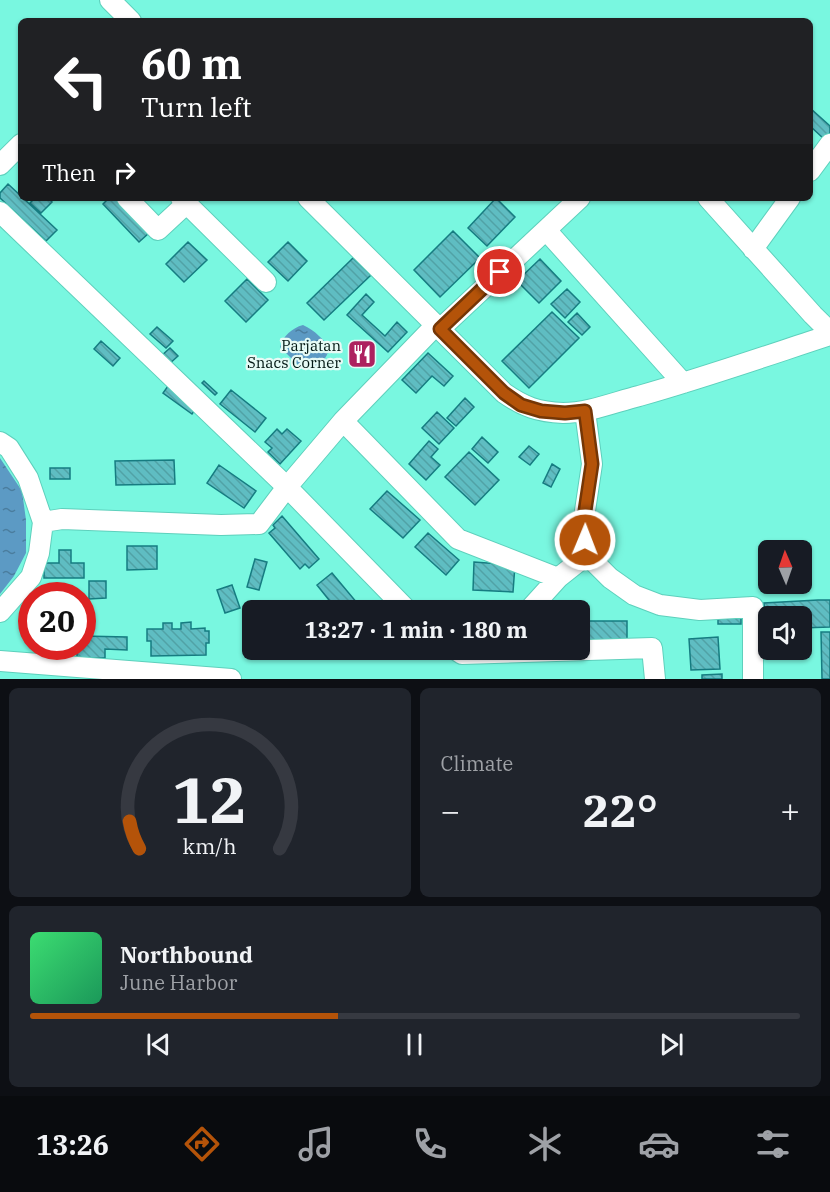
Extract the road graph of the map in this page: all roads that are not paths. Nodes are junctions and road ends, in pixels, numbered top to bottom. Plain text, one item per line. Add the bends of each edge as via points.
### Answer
1 (110, 0) edge
2 (128, 18) edge
3 (830, 144) edge
4 (18, 147) edge
5 (0, 165) edge
6 (813, 167) edge
7 (130, 201) edge
8 (184, 201) edge
9 (311, 201) edge
10 (577, 201) edge
11 (711, 201) edge
12 (788, 201) edge
13 (0, 212) edge
14 (546, 230) junction
15 (753, 249) junction
16 (266, 282) dead end
17 (438, 327) junction
18 (830, 334) edge
19 (683, 383) junction
20 (585, 411) junction
21 (343, 421) junction
22 (0, 442) edge
23 (287, 488) junction
24 (43, 522) junction
25 (586, 555) junction
26 (558, 578) junction
27 (398, 600) edge
28 (538, 600) edge
29 (0, 612) edge
30 (590, 649) edge
31 (0, 661) edge
32 (231, 679) edge
33 (655, 679) edge
34 (753, 679) edge

1 - 2 lane
3 - 6 lane
4 - 5 lane
7 - 8 lane via 158,230
8 - 16 lane
9 - 17 lane
10 - 14 lane
11 - 15 lane
12 - 15 lane
13 - 23 lane
14 - 17 lane
14 - 19 lane
15 - 18 lane
17 - 20 lane via 521,405 541,411
17 - 21 lane
18 - 19 lane
19 - 20 lane
20 - 25 lane via 592,464 583,524
21 - 23 lane
21 - 26 lane via 458,539
22 - 24 lane via 9,448 28,478
23 - 24 lane via 259,524 62,519
23 - 27 lane
24 - 29 lane via 31,577
25 - 26 lane
25 - 34 lane via 610,579 634,595 660,605 700,610 753,607
26 - 28 lane
30 - 33 lane via 652,648
31 - 32 lane

